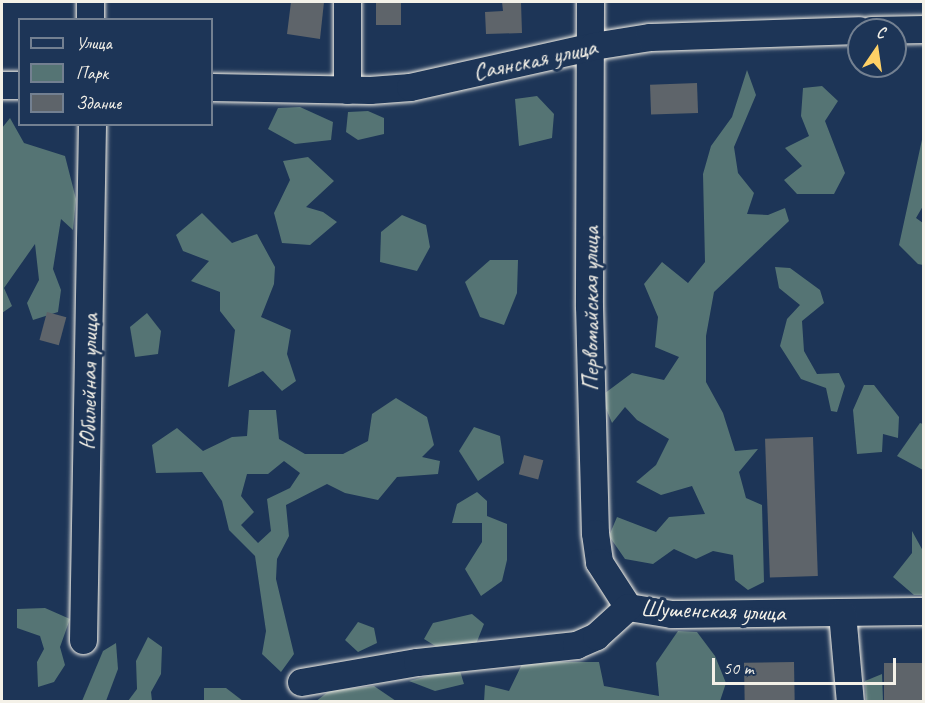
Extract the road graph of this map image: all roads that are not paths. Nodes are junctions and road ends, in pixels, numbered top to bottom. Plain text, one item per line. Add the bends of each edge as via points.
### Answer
1 (90, 2) edge
2 (347, 2) edge
3 (590, 2) edge
4 (90, 18) edge
5 (907, 29) edge
6 (924, 29) edge
7 (847, 30) edge
8 (593, 46) junction
9 (2, 85) edge
10 (18, 85) edge
11 (213, 87) edge
12 (347, 90) junction
13 (92, 126) edge
14 (628, 607) junction
15 (924, 611) edge
16 (842, 613) junction
17 (82, 640) dead end
18 (301, 682) dead end
19 (850, 702) edge

1 - 4 street
2 - 12 street
3 - 8 street, Первомайская улица
5 - 6 street
7 - 8 street, Саянская улица via 650,37
8 - 12 street, Саянская улица via 410,87
8 - 14 street, Первомайская улица via 589,306 595,533 599,562
9 - 10 street
11 - 12 street, Саянская улица
13 - 17 street, Юбилейная улица
14 - 16 street, Шушенская улица via 671,614
14 - 18 street, Шушенская улица via 596,636 576,645 417,662
15 - 16 street, Шушенская улица
16 - 19 street

